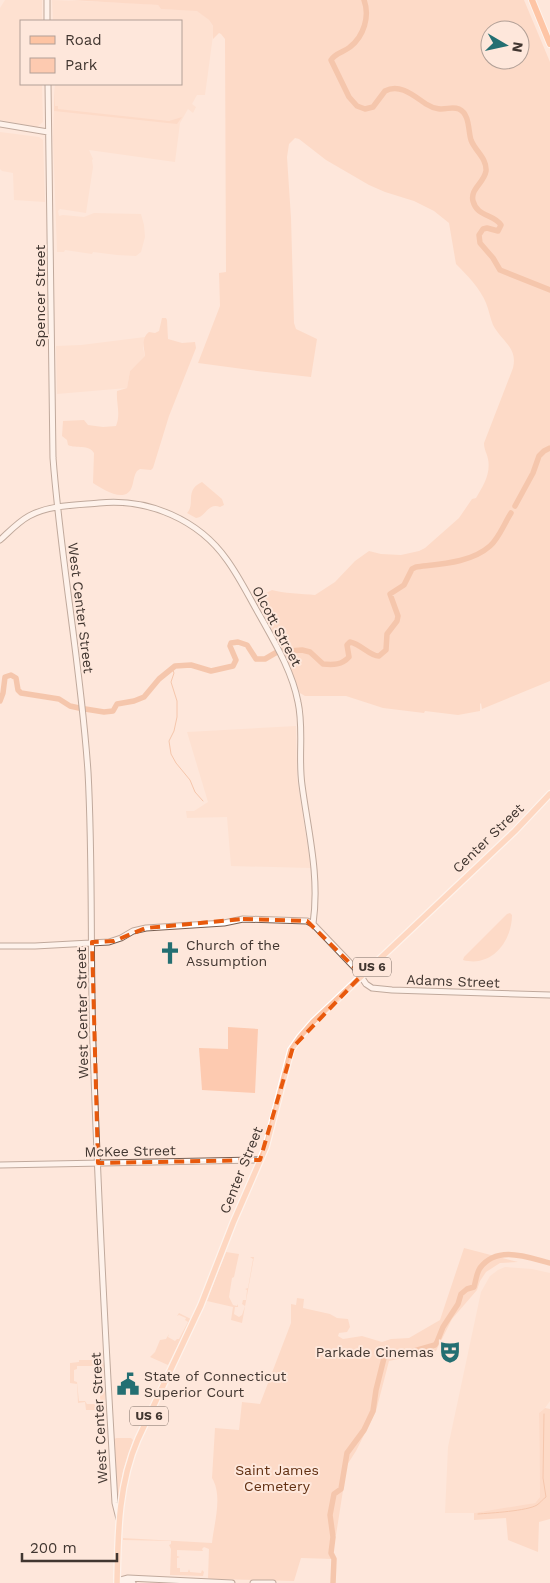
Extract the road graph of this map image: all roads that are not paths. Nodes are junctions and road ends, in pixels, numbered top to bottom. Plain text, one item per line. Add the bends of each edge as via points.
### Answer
1 (47, 0) edge
2 (532, 0) edge
3 (47, 20) edge
4 (550, 44) edge
5 (48, 85) edge
6 (0, 124) edge
7 (48, 132) junction
8 (58, 508) junction
9 (0, 540) edge
10 (550, 794) edge
11 (313, 924) junction
12 (92, 942) junction
13 (0, 946) edge
14 (360, 977) junction
15 (550, 995) edge
16 (260, 1160) junction
17 (98, 1163) junction
18 (0, 1165) edge
19 (119, 1519) junction
20 (117, 1582) edge
21 (165, 1582) edge
22 (133, 1583) edge
23 (232, 1583) edge
24 (254, 1583) edge
25 (273, 1583) edge

1 - 3 main road
2 - 4 highway
5 - 7 main road, Spencer Street
6 - 7 main road
7 - 8 main road, Spencer Street via 52,416
8 - 9 main road, Olcott Street via 29,516
8 - 11 main road, Olcott Street via 105,502 133,503 159,509 191,525 209,539 227,560 278,647 293,681 299,708 301,779 315,870
8 - 12 main road, West Center Street via 88,774
10 - 14 main road, Center Street / US 6 via 510,836
11 - 12 main road via 243,919 146,928 114,940
11 - 14 main road
12 - 13 main road
12 - 17 main road, West Center Street
14 - 15 main road, Adams Street via 372,988 392,990
14 - 16 main road, Center Street / US 6 via 293,1046
16 - 17 main road, McKee Street
16 - 19 main road, Center Street / US 6 via 202,1302 134,1449 123,1485
17 - 18 main road, McKee Street
17 - 19 main road, West Center Street via 113,1484
19 - 20 main road, Center Street / US 6
20 - 21 main road via 125,1578 162,1578
20 - 22 main road
21 - 23 main road
24 - 25 main road

